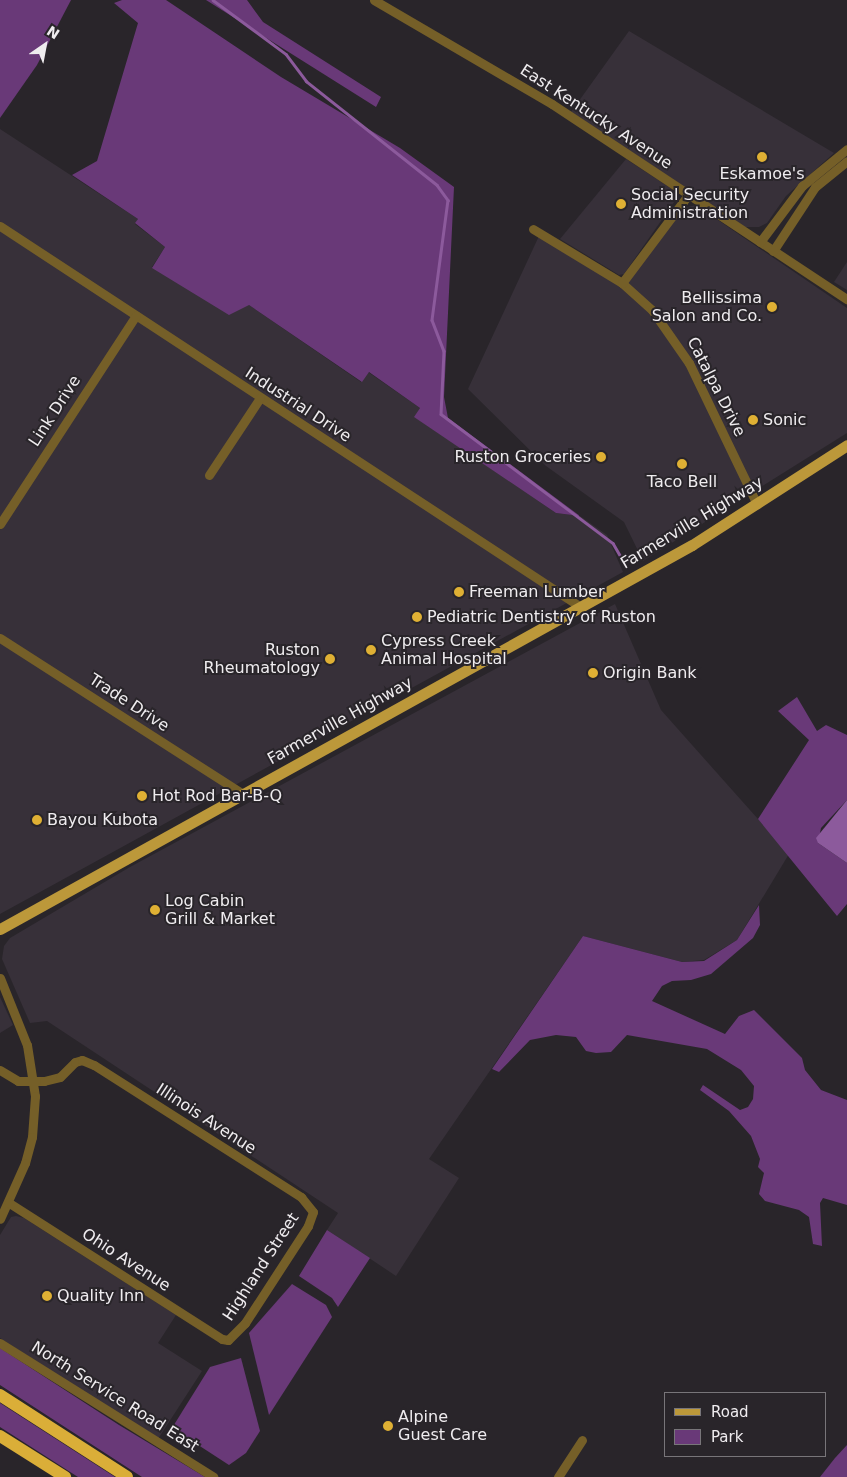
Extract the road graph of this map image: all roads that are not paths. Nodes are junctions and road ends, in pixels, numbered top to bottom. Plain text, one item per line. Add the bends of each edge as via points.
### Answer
1 (374, 0) edge
2 (847, 149) edge
3 (836, 156) junction
4 (844, 163) edge
5 (688, 195) junction
6 (0, 226) edge
7 (533, 229) dead end
8 (760, 242) junction
9 (773, 251) junction
10 (622, 283) junction
11 (847, 299) edge
12 (136, 315) junction
13 (260, 398) junction
14 (847, 445) edge
15 (210, 475) dead end
16 (757, 504) junction
17 (0, 524) edge
18 (581, 607) junction
19 (0, 638) edge
20 (242, 794) junction
21 (0, 929) edge
22 (0, 978) edge
23 (0, 1070) edge
24 (34, 1082) junction
25 (9, 1203) junction
26 (311, 1207) joint
27 (0, 1219) edge
28 (228, 1340) joint
29 (0, 1343) edge
30 (0, 1395) edge
31 (0, 1436) edge
32 (582, 1440) dead end
33 (65, 1477) edge
34 (127, 1477) edge
35 (214, 1477) edge
36 (558, 1477) edge

1 - 5 street, East Kentucky Avenue via 552,104
2 - 3 street
3 - 4 street
3 - 8 street via 802,186
4 - 9 street via 812,191
5 - 8 street, East Kentucky Avenue
5 - 10 street
6 - 12 street, Industrial Drive
7 - 10 street, Catalpa Drive
8 - 9 street, East Kentucky Avenue
9 - 11 street, East Kentucky Avenue
10 - 16 street, Catalpa Drive via 647,305 674,338
12 - 13 street, Industrial Drive
12 - 17 street, Link Drive
13 - 15 street
13 - 18 street, Industrial Drive
14 - 16 main road, Farmerville Highway
16 - 18 main road, Farmerville Highway via 692,545
18 - 20 main road, Farmerville Highway
19 - 20 street, Trade Drive
20 - 21 main road, Farmerville Highway
22 - 24 street via 23,1031
23 - 24 street via 18,1080
24 - 25 street via 32,1137
24 - 26 street, Illinois Avenue via 60,1077 75,1062 82,1060
25 - 27 street
25 - 28 street, Ohio Avenue
26 - 28 street, Highland Street via 308,1226 246,1323
29 - 35 street, North Service Road East
30 - 34 highway
31 - 33 highway
32 - 36 street

